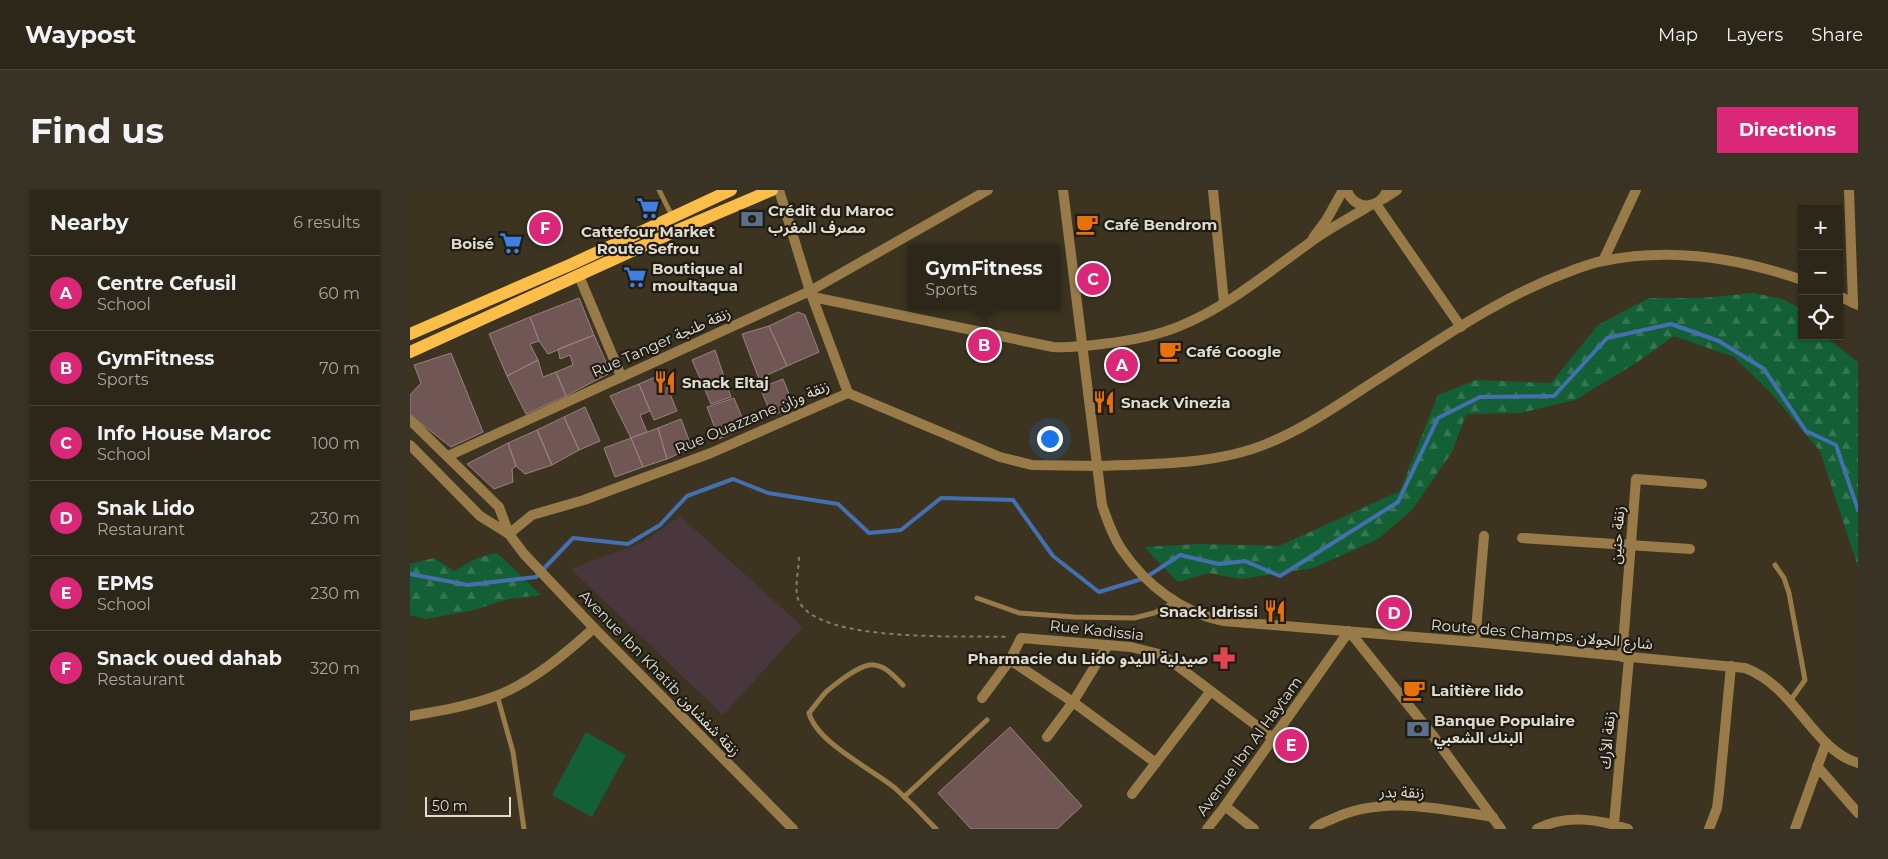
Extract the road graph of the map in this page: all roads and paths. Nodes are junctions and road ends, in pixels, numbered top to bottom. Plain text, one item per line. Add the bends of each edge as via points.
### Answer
1 (659, 190) edge
2 (731, 190) edge
3 (772, 190) edge
4 (779, 190) edge
5 (988, 190) edge
6 (1062, 190) edge
7 (1213, 190) edge
8 (1343, 190) edge
9 (1347, 190) edge
10 (1397, 190) edge
11 (1636, 190) edge
12 (1849, 190) edge
13 (1379, 200) edge
14 (672, 216) junction
15 (1310, 242) junction
16 (1603, 261) junction
17 (578, 276) junction
18 (1798, 279) edge
19 (811, 294) junction
20 (1843, 298) edge
21 (1224, 303) junction
22 (1855, 304) edge
23 (1461, 327) junction
24 (410, 334) edge
25 (1082, 347) junction
26 (410, 352) edge
27 (621, 376) junction
28 (848, 393) junction
29 (410, 420) edge
30 (410, 445) edge
31 (448, 456) junction
32 (1097, 466) junction
33 (1702, 484) dead end
34 (509, 534) junction
35 (1484, 536) dead end
36 (1522, 538) dead end
37 (1632, 545) junction
38 (1690, 549) dead end
39 (799, 557) dead end
40 (1775, 565) dead end
41 (977, 598) dead end
42 (1170, 599) junction
43 (594, 628) junction
44 (1350, 631) junction
45 (1021, 638) junction
46 (1475, 642) junction
47 (1108, 646) junction
48 (1625, 658) junction
49 (1010, 660) junction
50 (1731, 666) junction
51 (903, 685) dead end
52 (1210, 692) junction
53 (497, 695) junction
54 (982, 698) dead end
55 (1790, 701) junction
56 (1073, 702) junction
57 (410, 716) edge
58 (987, 720) dead end
59 (1047, 737) dead end
60 (1273, 738) junction
61 (1826, 743) junction
62 (1156, 763) junction
63 (1858, 763) edge
64 (1817, 766) junction
65 (1132, 794) dead end
66 (904, 797) junction
67 (1225, 806) junction
68 (1858, 813) edge
69 (1493, 817) junction
70 (1607, 825) edge
71 (524, 829) edge
72 (793, 829) edge
73 (936, 829) edge
74 (1207, 829) edge
75 (1254, 829) edge
76 (1314, 829) edge
77 (1501, 829) edge
78 (1537, 829) edge
79 (1628, 829) edge
80 (1709, 829) edge
81 (1795, 829) edge

1 - 14 lane
2 - 14 main road
3 - 17 main road
4 - 19 street
5 - 19 street, Rue Tanger زنقة طنجة
6 - 25 street, Route des Champs شارع الجولان
7 - 21 street
8 - 15 street
9 - 13 street via 1357,203
10 - 13 street
11 - 16 street
12 - 22 street
13 - 15 street
13 - 23 street
14 - 24 main road via 572,264
15 - 21 street
16 - 18 street, Rue Ouazzane زنقة وزان via 1675,255 1710,258 1769,268
16 - 23 street, Rue Ouazzane زنقة وزان via 1507,299
17 - 26 main road
17 - 27 street
19 - 25 street via 1039,345
19 - 27 street, Rue Tanger زنقة طنجة
19 - 28 street
20 - 22 street
21 - 25 street via 1165,331
23 - 32 street, Rue Ouazzane زنقة وزان via 1306,425 1264,445 1206,458
25 - 32 street, Route des Champs شارع الجولان
27 - 31 street, Rue Tanger زنقة طنجة
28 - 32 street, Rue Ouazzane زنقة وزان via 1000,457 1032,465
28 - 34 street, Rue Ouazzane زنقة وزان via 711,453 584,500 532,515
29 - 31 street, Avenue Ibn Khatib زنقة شفشاون
30 - 34 street, Avenue Ibn Khatib زنقة شفشاون via 480,516
31 - 34 street, Avenue Ibn Khatib زنقة شفشاون via 499,507
32 - 42 street, Route des Champs شارع الجولان via 1102,505 1122,550
33 - 37 street, زنقة حنين via 1636,480
34 - 43 street, Avenue Ibn Khatib زنقة شفشاون
35 - 46 street
36 - 37 street
37 - 38 street
37 - 48 street, زنقة حنين
39 - 45 path via 798,598 812,615 825,622 882,634
40 - 55 lane via 1789,593 1805,680
41 - 42 lane via 1019,613 1134,618 1154,613
42 - 44 street, Route des Champs شارع الجولان via 1193,613 1224,621
43 - 53 street via 556,660
43 - 72 street, Avenue Ibn Khatib زنقة شفشاون
44 - 46 street, Route des Champs شارع الجولان
44 - 60 street, Avenue Ibn Al Haytam
44 - 69 street
45 - 47 street, Rue Kadissia
45 - 49 street
46 - 48 street, Route des Champs شارع الجولان
47 - 52 street, Rue Kadissia via 1131,647 1159,654
47 - 56 street
48 - 50 street, Route des Champs شارع الجولان
48 - 70 street, زنقة الأرك
49 - 54 street
49 - 56 street
50 - 55 street, Route des Champs شارع الجولان via 1765,677
50 - 80 street via 1717,808
51 - 66 lane via 891,673 868,664 826,692 809,713 828,739
52 - 60 street, Rue Kadissia
52 - 62 street
53 - 57 street
53 - 71 lane via 513,752
55 - 61 street, Route des Champs شارع الجولان
56 - 59 street
56 - 62 street
58 - 66 lane
60 - 67 street, Avenue Ibn Al Haytam
61 - 63 street, Route des Champs شارع الجولان via 1848,760
61 - 64 street
62 - 65 street
64 - 68 street
64 - 81 street
66 - 73 lane
67 - 74 street, Avenue Ibn Al Haytam
67 - 75 street
69 - 76 street, زنقة بدر via 1429,808 1377,806 1352,811
69 - 77 street
70 - 78 street via 1568,820
70 - 79 street

